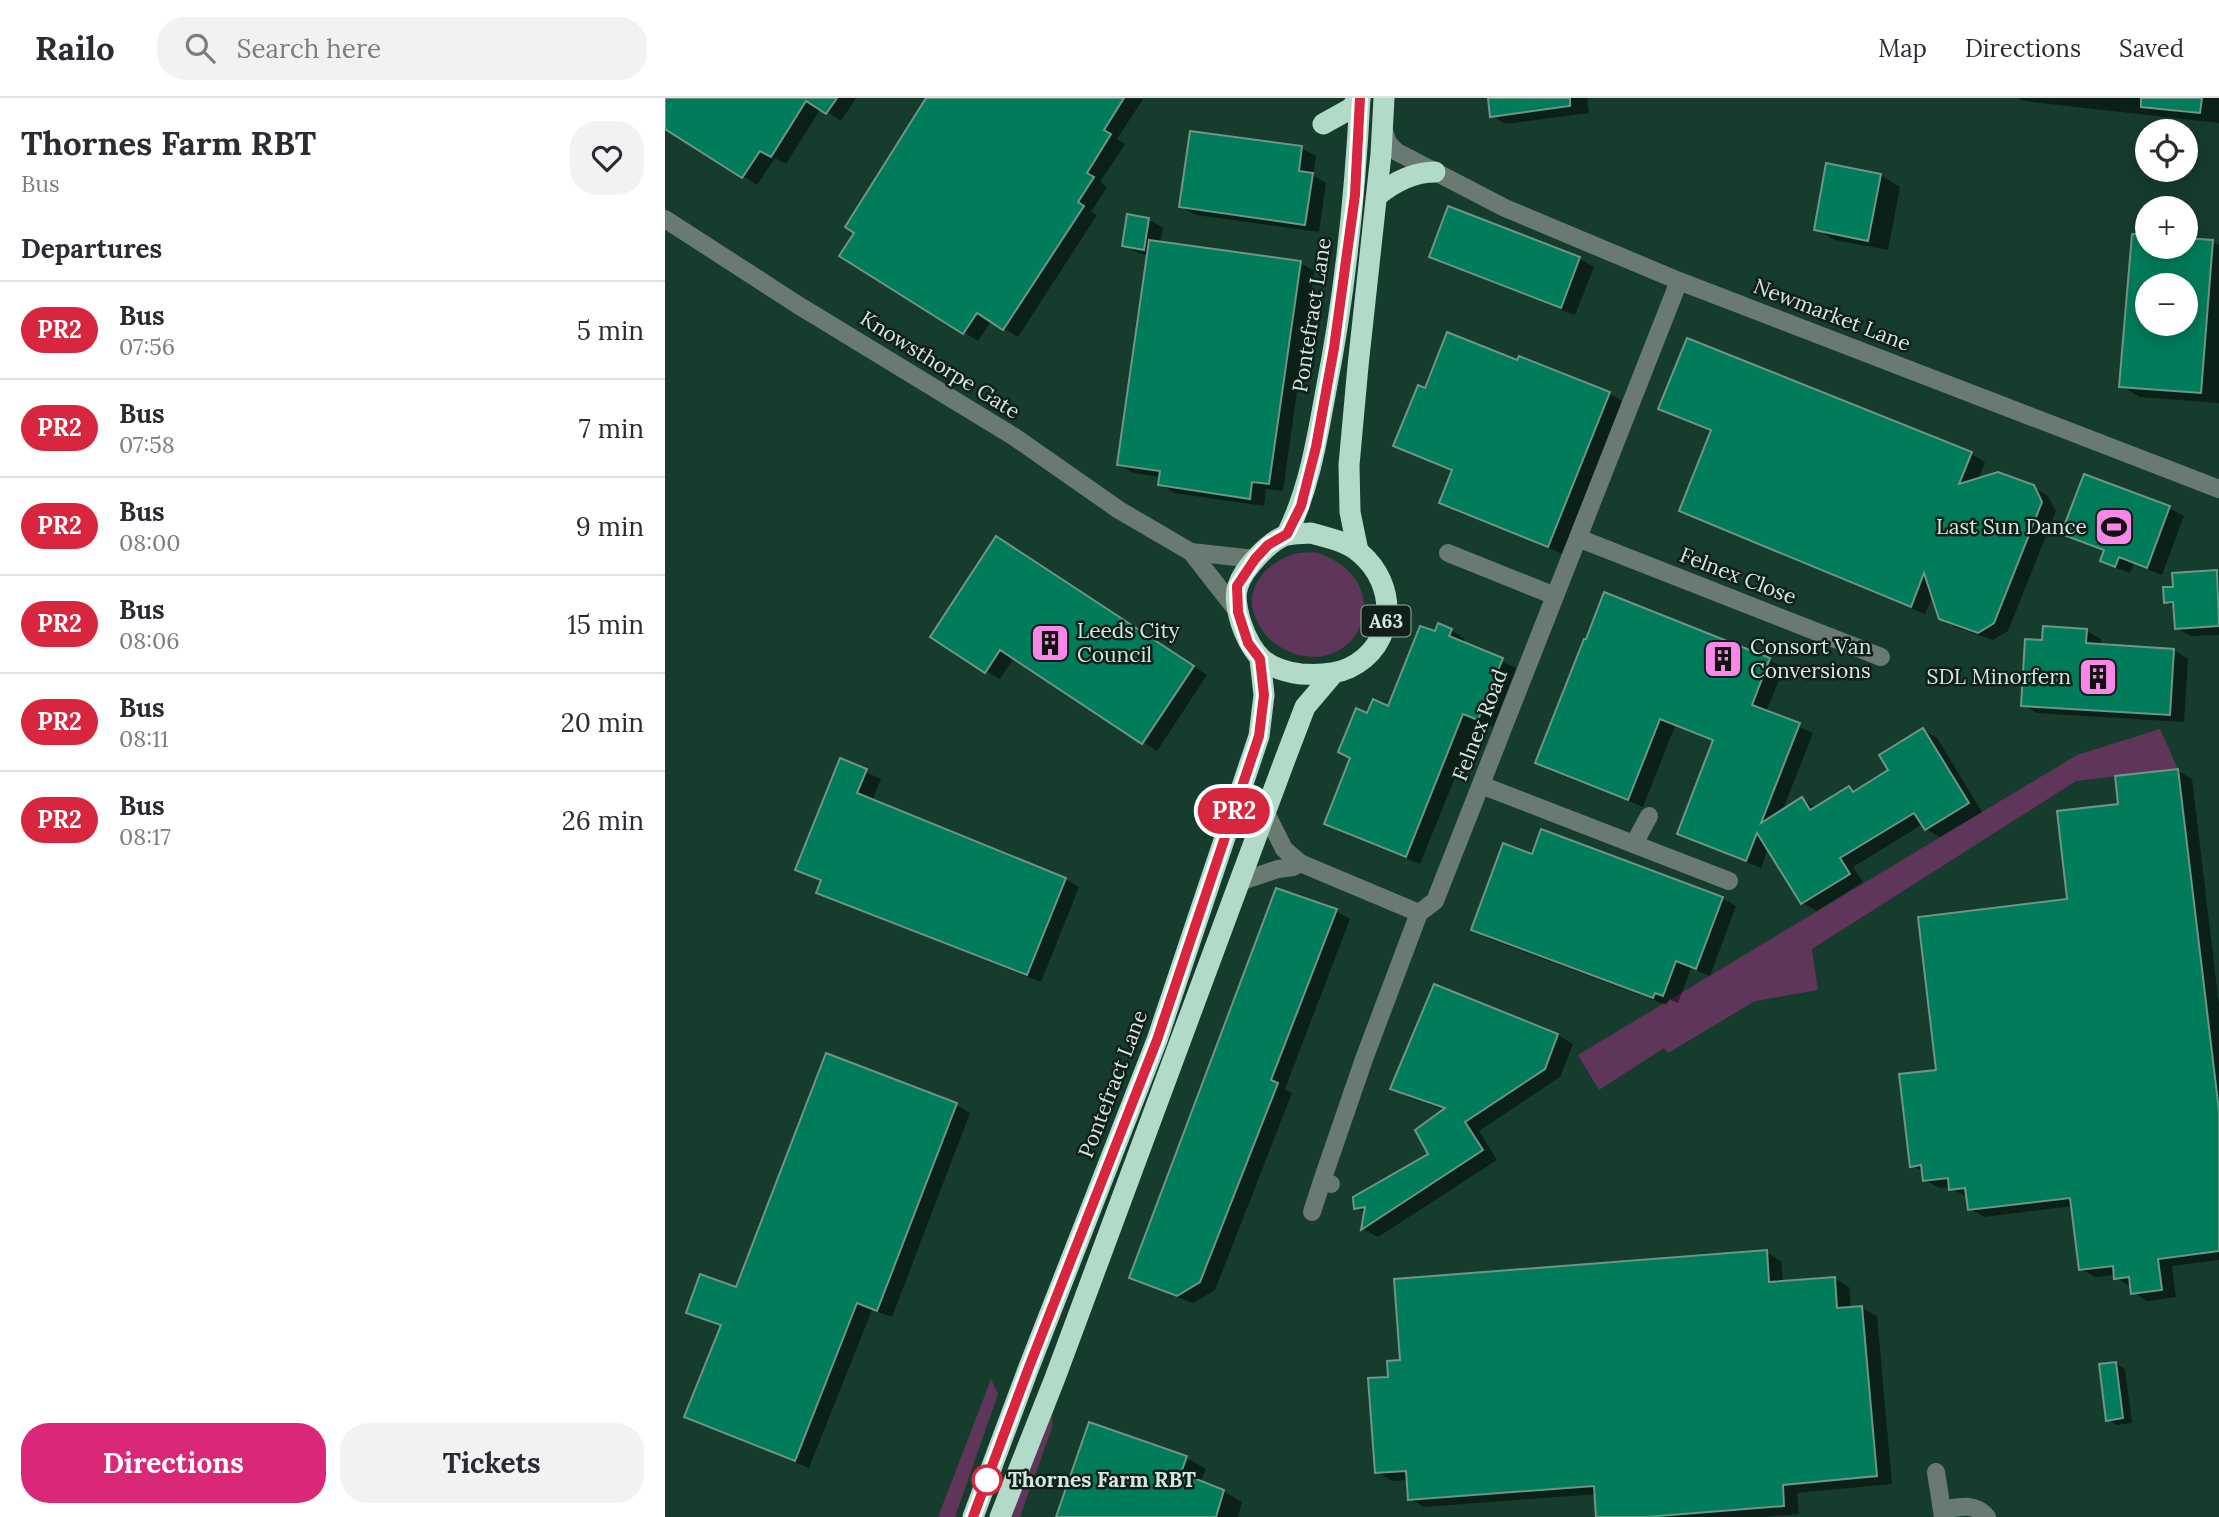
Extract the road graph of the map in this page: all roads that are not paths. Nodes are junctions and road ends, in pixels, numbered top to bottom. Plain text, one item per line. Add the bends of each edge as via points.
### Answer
1 (1360, 98) edge
2 (1384, 98) edge
3 (1323, 124) dead end
4 (1383, 128) junction
5 (1435, 172) junction
6 (1377, 196) junction
7 (665, 219) edge
8 (1679, 281) junction
9 (2219, 489) edge
10 (1287, 534) junction
11 (1578, 538) junction
12 (1191, 551) junction
13 (1358, 551) junction
14 (1448, 553) dead end
15 (1255, 559) junction
16 (1555, 596) junction
17 (1238, 612) junction
18 (1881, 657) dead end
19 (1260, 659) junction
20 (1333, 674) junction
21 (1481, 786) junction
22 (1265, 811) junction
23 (1649, 816) dead end
24 (1634, 844) junction
25 (1300, 863) junction
26 (1729, 881) dead end
27 (1239, 882) junction
28 (1419, 913) junction
29 (1312, 1212) dead end
30 (1936, 1472) dead end
31 (1942, 1514) edge
32 (973, 1517) edge
33 (1000, 1517) edge
34 (1987, 1517) edge

1 - 3 highway via 1350,110
1 - 10 highway, Pontefract Lane via 1355,195 1334,348 1310,471 1301,506
2 - 4 highway, A63
4 - 5 street, Newmarket Lane via 1397,152
4 - 6 highway, A63
5 - 6 highway via 1397,181
5 - 8 street, Newmarket Lane via 1506,208
6 - 13 highway, A63 via 1349,465 1350,512
7 - 12 street, Knowsthorpe Gate via 1013,436 1119,510
8 - 9 street, Newmarket Lane
8 - 11 street, Felnex Road
10 - 13 highway, A63 via 1338,540
10 - 15 highway
11 - 16 street, Felnex Road
11 - 18 street, Felnex Close
12 - 15 street, Knowsthorpe Gate
12 - 17 street, Knowsthorpe Gate
13 - 20 highway, A63 via 1382,579 1388,601 1385,624 1378,642 1364,657
14 - 16 street
15 - 17 highway via 1237,586
16 - 21 street, Felnex Road
17 - 19 highway via 1248,643
19 - 20 highway, A63 via 1294,673
19 - 32 highway, Pontefract Lane via 1261,722 1246,775 1157,1040
20 - 22 highway, A63 via 1305,707
21 - 24 street
21 - 28 street, Felnex Road via 1436,901
22 - 25 street via 1284,849
22 - 27 highway, A63
23 - 24 street
24 - 26 street
25 - 27 street
25 - 28 street
27 - 33 highway, A63
28 - 29 street, Felnex Road via 1364,1059 1327,1183
30 - 31 street
31 - 34 street via 1972,1507

